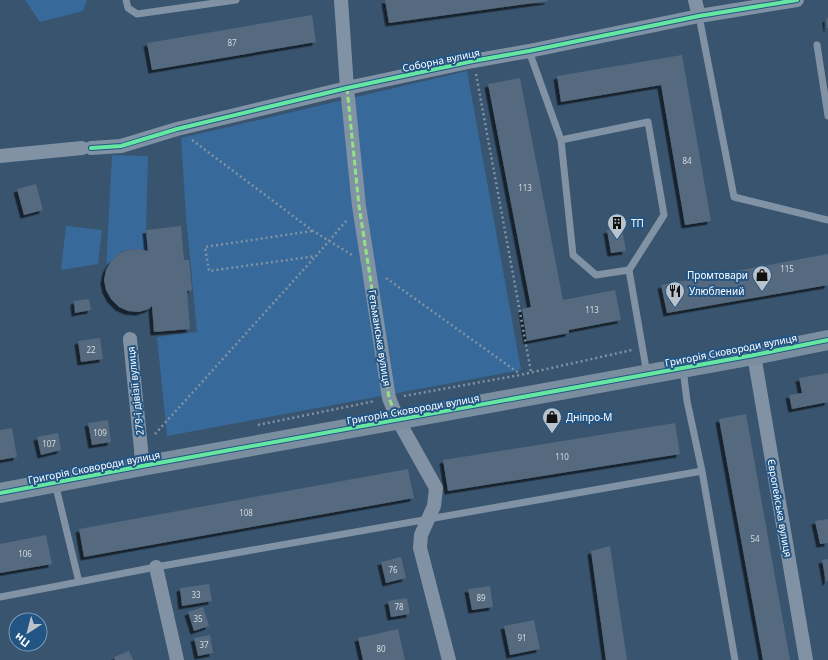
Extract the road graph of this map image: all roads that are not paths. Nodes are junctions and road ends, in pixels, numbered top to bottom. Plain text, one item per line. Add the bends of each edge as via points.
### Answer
1 (126, 0) edge
2 (236, 0) edge
3 (341, 0) edge
4 (695, 0) edge
5 (797, 0) edge
6 (698, 16) junction
7 (817, 45) dead end
8 (529, 51) junction
9 (347, 88) junction
10 (828, 116) edge
11 (561, 140) junction
12 (0, 156) edge
13 (828, 220) edge
14 (629, 270) junction
15 (130, 339) dead end
16 (828, 340) edge
17 (754, 355) junction
18 (682, 368) junction
19 (647, 374) junction
20 (398, 420) junction
21 (141, 458) junction
22 (702, 472) junction
23 (55, 483) junction
24 (0, 493) edge
25 (428, 520) junction
26 (156, 567) junction
27 (79, 582) junction
28 (0, 597) edge
29 (177, 660) edge
30 (449, 660) edge
31 (735, 660) edge
32 (806, 660) edge

1 - 2 lane via 128,8 137,14
3 - 9 street, Гетьманська вулиця
4 - 6 street
5 - 6 street, Соборна вулиця
6 - 8 street, Соборна вулиця
6 - 13 lane via 734,197
7 - 10 lane
8 - 9 street, Соборна вулиця
8 - 11 lane
9 - 12 street, Соборна вулиця via 177,129 120,146
9 - 20 street, Гетьманська вулиця via 368,266 389,398
11 - 14 lane via 573,255 596,275
11 - 14 lane via 648,122 664,215
14 - 19 lane
15 - 21 street, 279-ї дівізії вулиця
16 - 17 street, Григорія Сковороди вулиця
17 - 18 street, Григорія Сковороди вулиця
17 - 32 street, Європейська вулиця
18 - 19 street, Григорія Сковороди вулиця
18 - 22 lane
19 - 20 street, Григорія Сковороди вулиця
20 - 21 street, Григорія Сковороди вулиця
20 - 25 street, Гетьманська вулиця via 436,488 434,506
21 - 23 street, Григорія Сковороди вулиця
22 - 25 lane
22 - 31 lane
23 - 24 street, Григорія Сковороди вулиця
23 - 27 lane
25 - 26 lane
25 - 30 street, Гетьманська вулиця via 421,535 420,548
26 - 27 lane
26 - 29 street
27 - 28 lane

